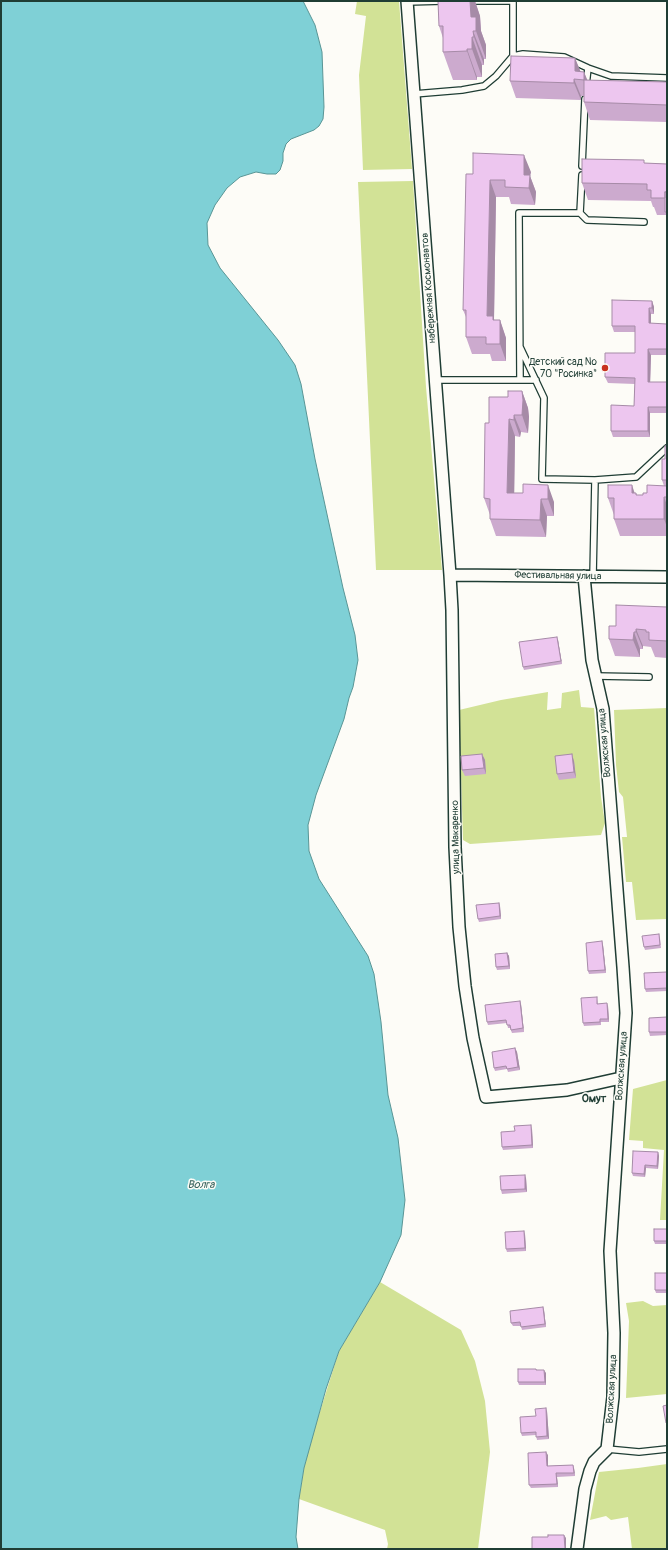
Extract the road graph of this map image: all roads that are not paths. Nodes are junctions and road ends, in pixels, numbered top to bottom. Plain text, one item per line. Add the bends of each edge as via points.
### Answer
1 (407, 1) edge
2 (452, 1) edge
3 (460, 1) edge
4 (513, 1) edge
5 (513, 56) junction
6 (588, 68) junction
7 (667, 78) edge
8 (586, 89) edge
9 (414, 94) junction
10 (586, 96) edge
11 (580, 213) junction
12 (644, 222) dead end
13 (520, 346) junction
14 (436, 380) junction
15 (520, 380) junction
16 (536, 380) junction
17 (667, 448) edge
18 (595, 480) junction
19 (450, 575) junction
20 (589, 576) junction
21 (667, 577) edge
22 (596, 676) junction
23 (649, 677) dead end
24 (621, 1078) junction
25 (607, 1449) junction
26 (667, 1449) edge
27 (576, 1549) edge

1 - 2 lane
1 - 9 street, набережная Космонавтов
3 - 4 lane
4 - 5 lane
5 - 6 lane via 523,54 564,57
5 - 9 lane via 484,86
6 - 7 lane via 611,76
6 - 8 lane
9 - 14 street, набережная Космонавтов
10 - 11 lane
11 - 12 lane via 587,220
11 - 13 lane via 519,213
13 - 15 lane
13 - 16 lane
14 - 15 lane
14 - 19 street, набережная Космонавтов
15 - 16 lane
16 - 18 lane via 544,398 542,479
17 - 18 lane via 636,477
18 - 20 lane
19 - 20 street, Фестивальная улица
19 - 24 street, улица Макаренко via 459,928 473,1038 486,1097 567,1090
20 - 21 street, Фестивальная улица
20 - 22 street, Волжская улица via 592,660
22 - 23 lane
22 - 24 street, Волжская улица via 603,709 624,967 626,1013
24 - 25 street, Волжская улица via 610,1251 614,1333 613,1396
25 - 26 lane via 639,1452
25 - 27 street via 594,1462 590,1471

